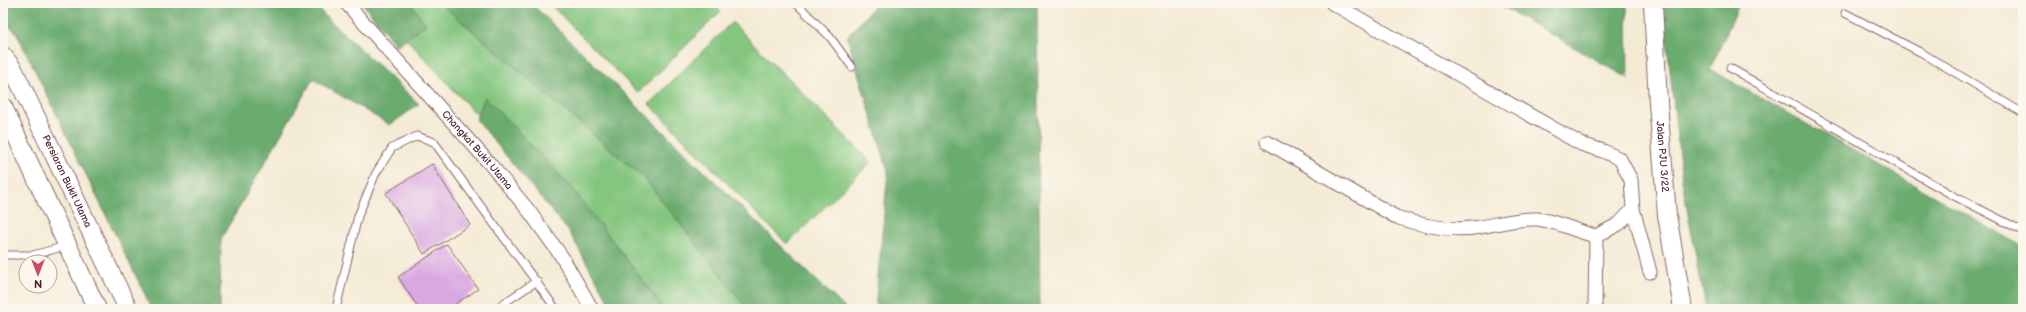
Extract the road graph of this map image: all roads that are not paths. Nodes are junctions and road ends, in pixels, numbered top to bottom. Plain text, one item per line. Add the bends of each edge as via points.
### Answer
1 (346, 3) edge
2 (796, 3) edge
3 (1332, 3) edge
4 (1652, 3) edge
5 (1845, 13) dead end
6 (3, 56) edge
7 (852, 67) dead end
8 (1730, 68) dead end
9 (3, 107) edge
10 (2023, 112) edge
11 (1267, 142) dead end
12 (1633, 209) junction
13 (2023, 231) edge
14 (1596, 236) junction
15 (67, 246) junction
16 (3, 255) edge
17 (1650, 272) dead end
18 (537, 281) junction
19 (97, 309) edge
20 (128, 309) edge
21 (336, 309) edge
22 (495, 309) edge
23 (556, 309) edge
24 (592, 309) edge
25 (1595, 309) edge
26 (1682, 309) edge

1 - 24 street, Changkat Bukit Utama via 530,211 562,257
2 - 7 lane via 830,36
3 - 12 street via 1581,144 1620,159 1631,180
4 - 26 street, Jalan PJU 3/22 via 1667,215
5 - 10 lane via 1922,53
6 - 20 street, Persiaran Bukit Utama via 13,69
8 - 13 lane via 1954,196
9 - 15 street
11 - 14 street via 1396,217 1416,224 1450,229 1479,227 1510,220 1537,219
12 - 14 street via 1618,224
12 - 17 street
14 - 25 street
15 - 16 lane via 33,255
15 - 19 street
18 - 21 lane via 434,142 417,136 392,148 376,173 358,216
18 - 22 lane
18 - 23 lane

